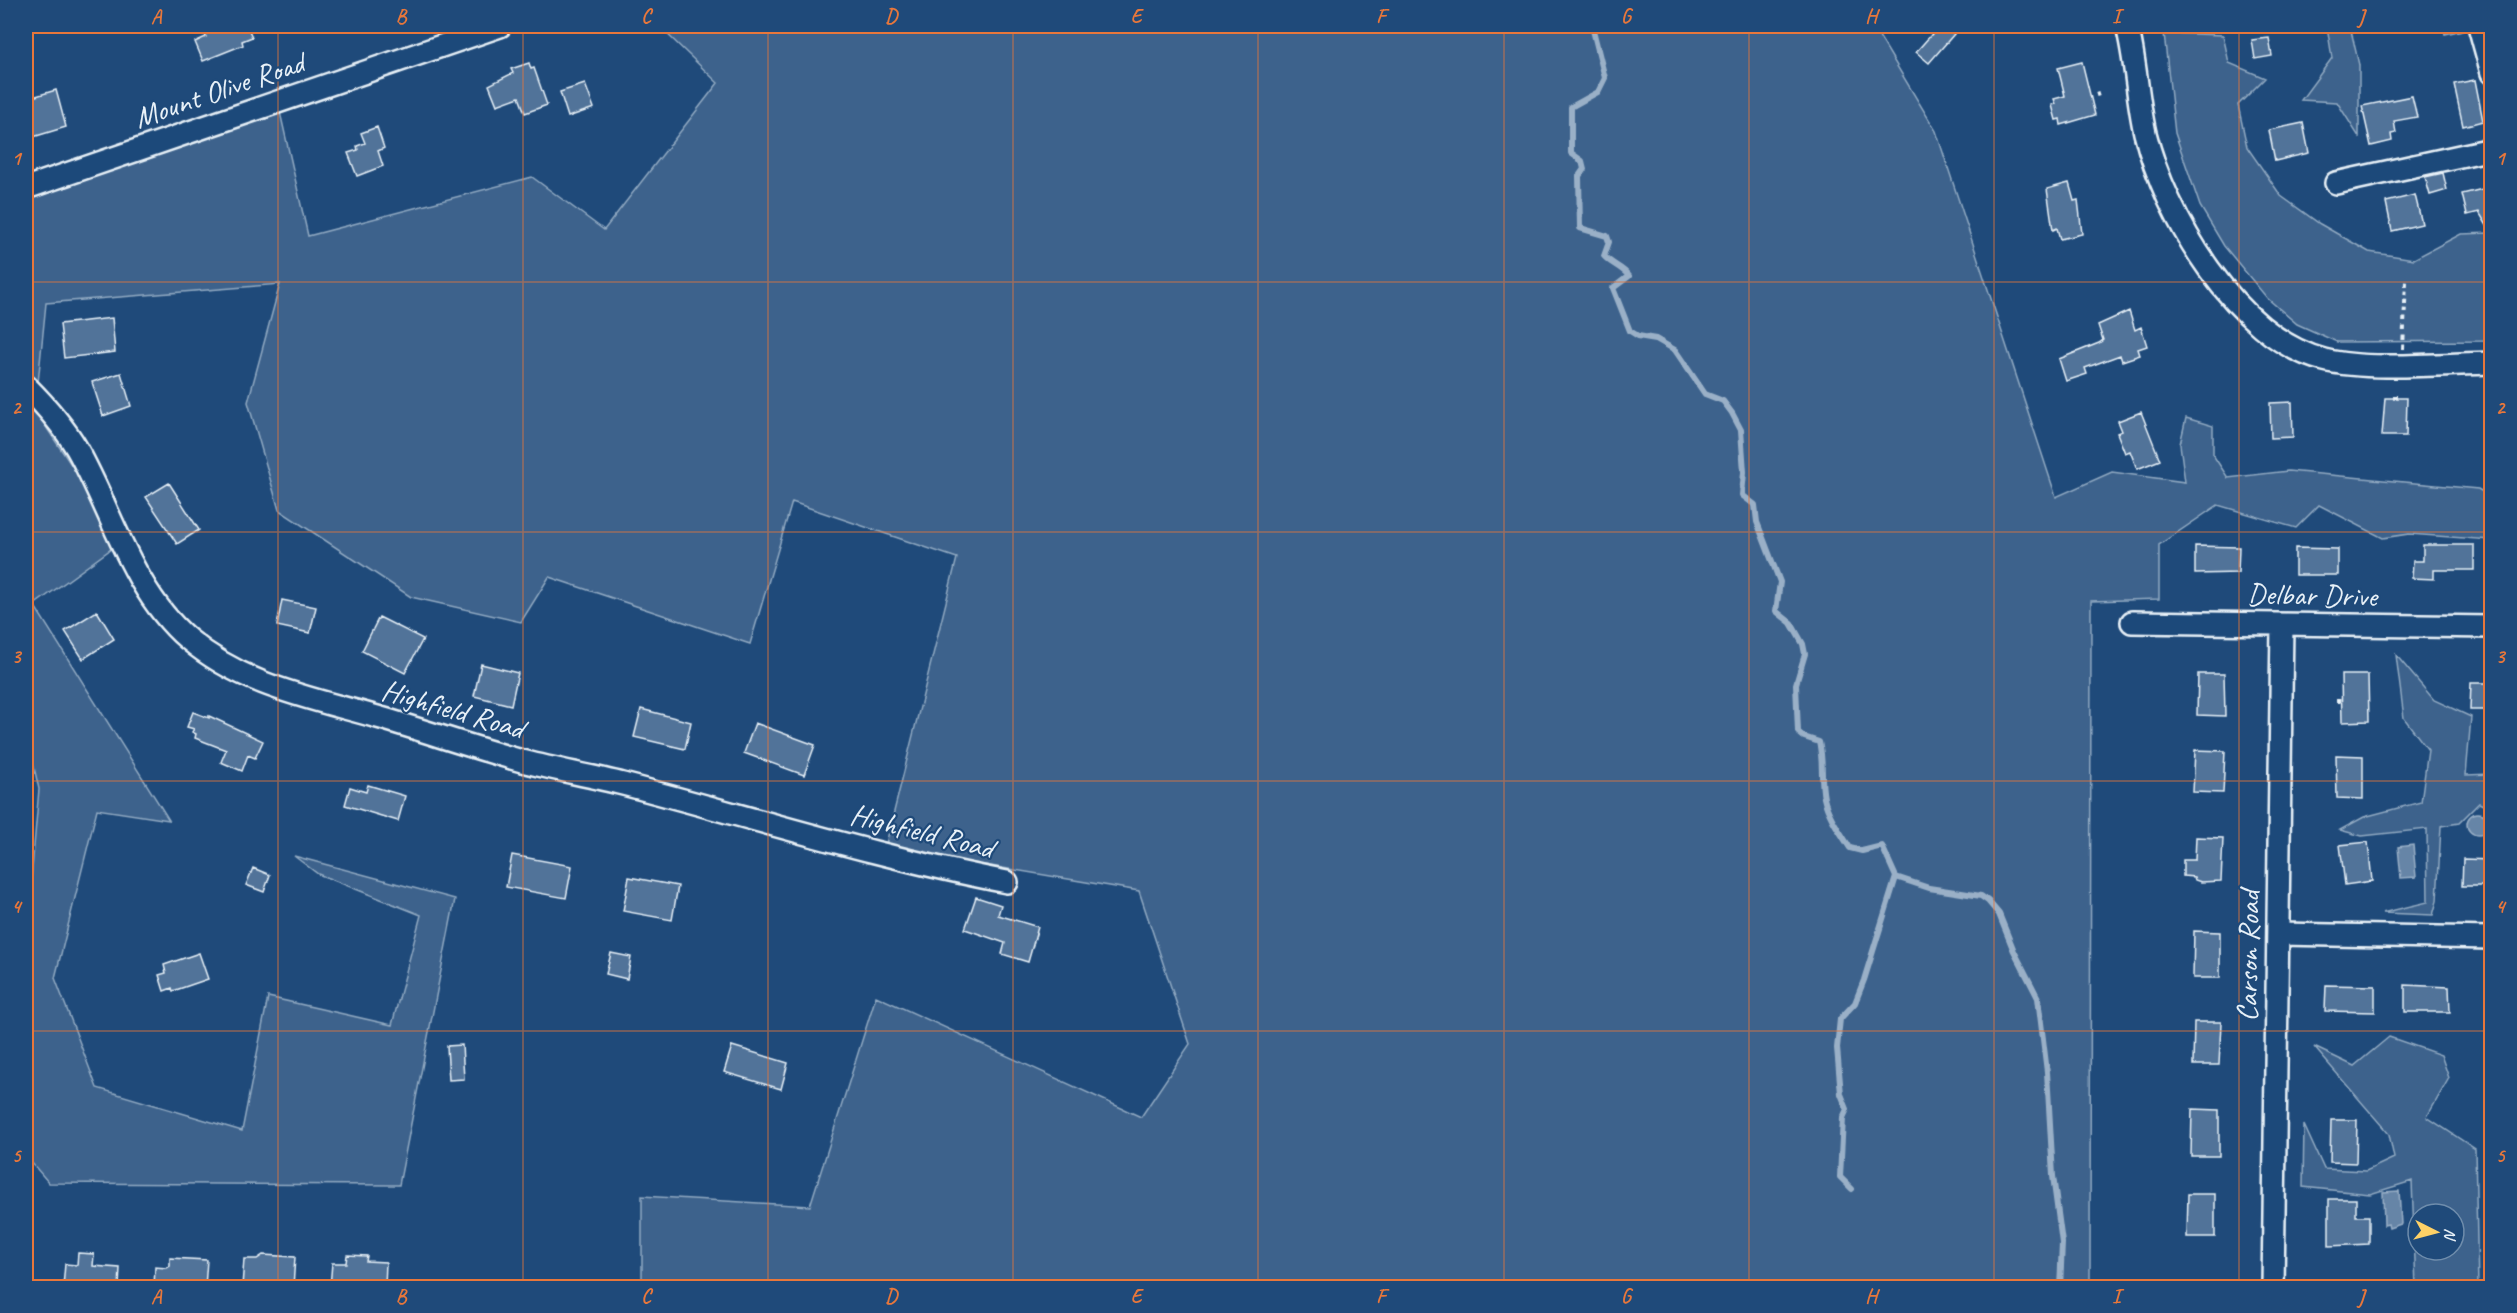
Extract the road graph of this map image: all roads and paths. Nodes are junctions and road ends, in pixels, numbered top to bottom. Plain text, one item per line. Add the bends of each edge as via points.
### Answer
1 (500, 26) edge
2 (2127, 26) edge
3 (2479, 26) edge
4 (2492, 73) edge
5 (2492, 149) edge
6 (2336, 183) dead end
7 (26, 188) edge
8 (2406, 281) dead end
9 (2492, 363) edge
10 (2402, 364) junction
11 (26, 386) edge
12 (2132, 622) dead end
13 (2282, 624) junction
14 (2492, 627) edge
15 (1007, 882) dead end
16 (2279, 934) junction
17 (2492, 938) edge
18 (2273, 1287) edge

1 - 7 street, Mount Olive Road
2 - 10 street via 2145,131 2161,182 2187,235 2226,288 2261,326 2295,351 2342,363
3 - 4 street
5 - 6 street
8 - 10 path
9 - 10 street
11 - 15 street, Highfield Road via 59,421 77,449 154,601 186,637 220,663 307,700 524,761 803,832 877,855
12 - 13 street, Delbar Drive
13 - 14 street, Delbar Drive
13 - 16 street, Carson Road
16 - 17 street
16 - 18 street, Carson Road

